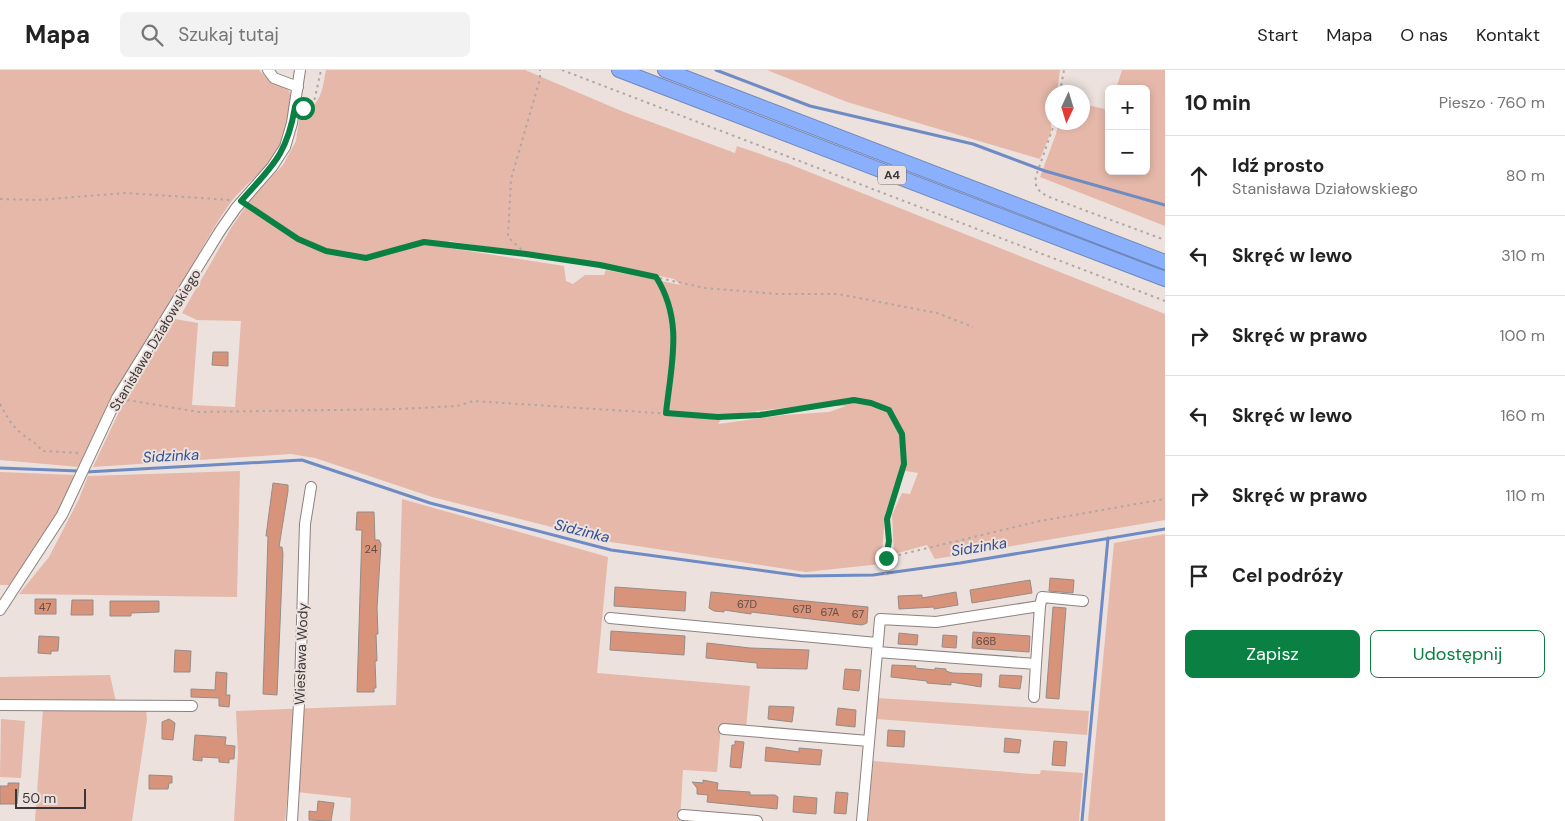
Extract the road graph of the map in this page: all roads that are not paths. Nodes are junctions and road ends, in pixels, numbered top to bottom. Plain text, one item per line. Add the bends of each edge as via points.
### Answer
1 (268, 70) edge
2 (300, 70) edge
3 (619, 70) edge
4 (665, 70) edge
5 (298, 87) junction
6 (1165, 262) edge
7 (1165, 279) edge
8 (310, 487) dead end
9 (1083, 601) dead end
10 (1040, 606) junction
11 (0, 610) edge
12 (610, 618) dead end
13 (877, 647) junction
14 (1036, 664) junction
15 (1034, 697) dead end
16 (0, 705) edge
17 (192, 706) dead end
18 (724, 729) dead end
19 (869, 741) junction
20 (683, 814) dead end
21 (292, 821) edge
22 (758, 821) edge
23 (862, 821) edge

1 - 5 street via 274,78
2 - 5 street, Stanisława Działowskiego
3 - 7 highway, A4
4 - 6 highway, A4
5 - 11 street, Stanisława Działowskiego via 285,147 220,231 117,398 57,523
8 - 21 street, Wiesława Wody via 305,524 300,704
9 - 10 street via 1042,597
10 - 13 street via 936,622 880,619
10 - 14 street
12 - 13 street
13 - 14 street
13 - 19 street
14 - 15 street
16 - 17 street
18 - 19 street
19 - 23 street
20 - 22 street

